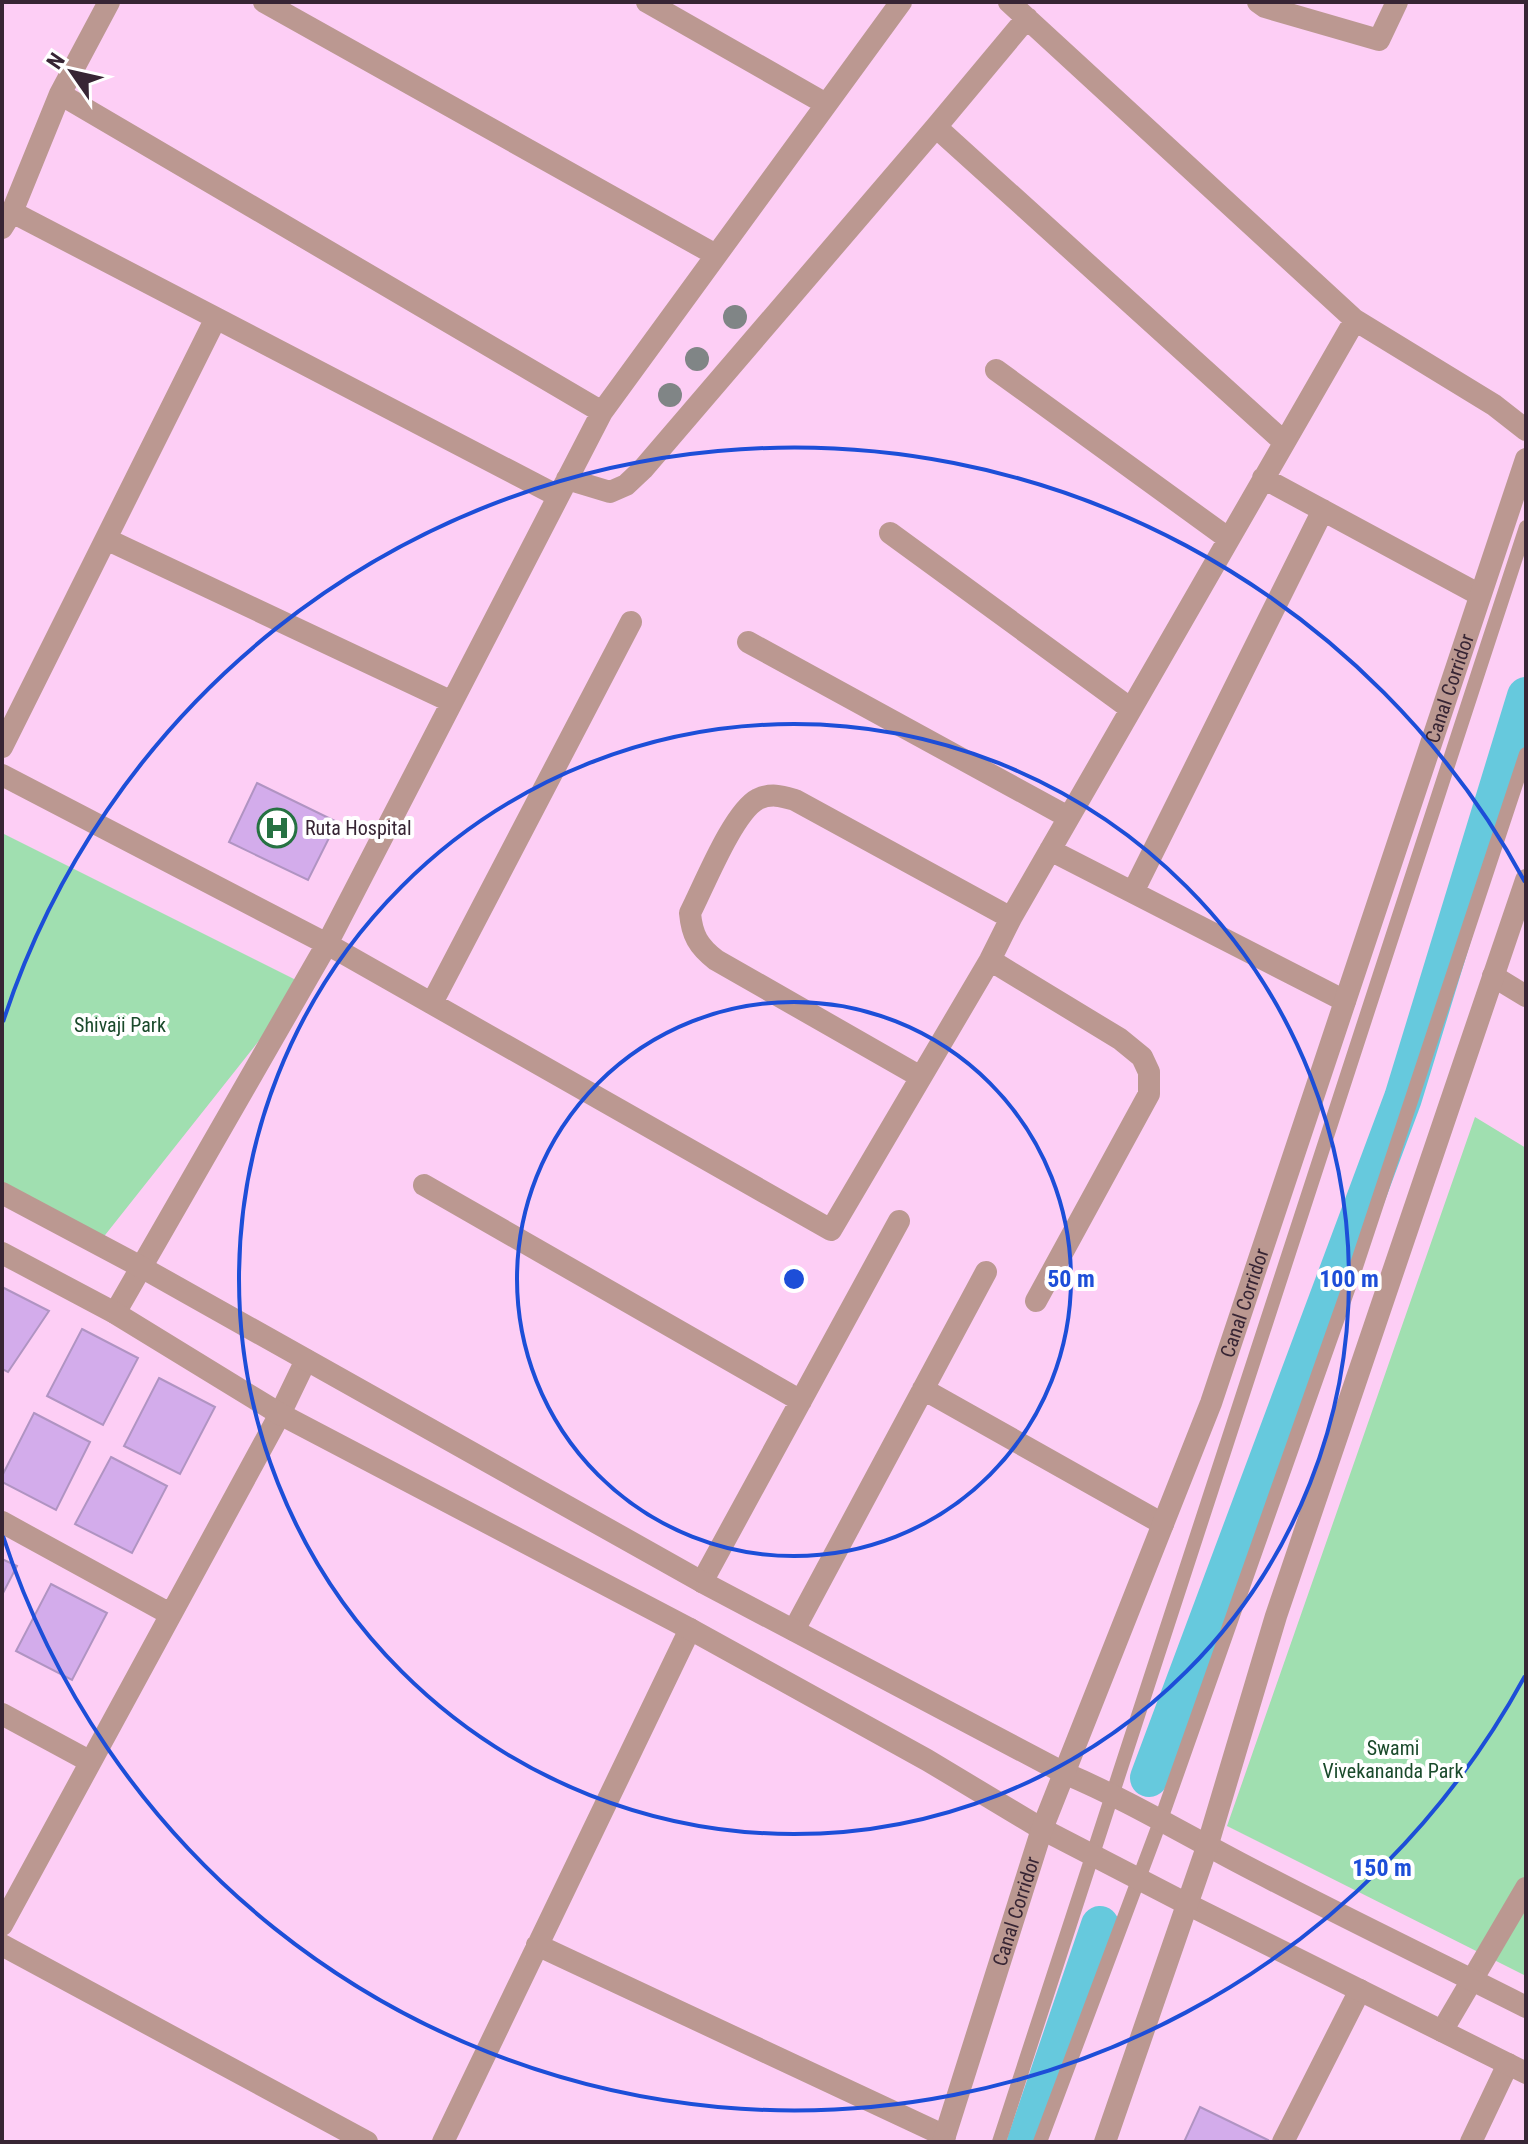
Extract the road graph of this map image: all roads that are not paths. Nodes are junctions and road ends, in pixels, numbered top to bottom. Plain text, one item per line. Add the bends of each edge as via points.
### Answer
1 (109, 2) edge
2 (264, 2) edge
3 (647, 2) edge
4 (901, 2) edge
5 (1009, 2) edge
6 (1258, 2) edge
7 (1397, 2) edge
8 (1027, 18) junction
9 (60, 94) junction
10 (826, 104) junction
11 (936, 127) junction
12 (7, 220) edge
13 (716, 255) junction
14 (216, 318) junction
15 (1355, 320) junction
16 (996, 370) dead end
17 (602, 412) junction
18 (1526, 430) edge
19 (1284, 442) junction
20 (1526, 459) edge
21 (1263, 478) junction
22 (562, 488) junction
23 (1323, 510) junction
24 (1526, 527) edge
25 (890, 533) dead end
26 (106, 539) junction
27 (1229, 539) junction
28 (1480, 595) junction
29 (631, 622) dead end
30 (748, 642) dead end
31 (452, 702) junction
32 (1131, 709) junction
33 (2, 747) edge
34 (1526, 754) edge
35 (2, 775) edge
36 (1068, 817) junction
37 (1050, 850) junction
38 (1526, 880) edge
39 (1133, 892) junction
40 (1011, 918) junction
41 (327, 944) junction
42 (990, 960) junction
43 (1493, 976) junction
44 (1526, 996) edge
45 (1345, 1001) junction
46 (432, 1003) junction
47 (919, 1076) junction
48 (424, 1185) dead end
49 (2, 1193) edge
50 (899, 1221) dead end
51 (2, 1253) edge
52 (141, 1267) junction
53 (986, 1272) dead end
54 (1036, 1301) dead end
55 (115, 1313) junction
56 (306, 1360) junction
57 (923, 1389) junction
58 (801, 1401) junction
59 (280, 1414) junction
60 (2, 1522) edge
61 (1163, 1524) junction
62 (702, 1582) junction
63 (170, 1614) junction
64 (690, 1629) junction
65 (794, 1630) junction
66 (2, 1714) edge
67 (89, 1761) junction
68 (1064, 1773) junction
69 (1114, 1794) junction
70 (1160, 1822) junction
71 (1042, 1829) junction
72 (1207, 1847) junction
73 (1094, 1856) junction
74 (1138, 1879) junction
75 (1526, 1888) edge
76 (1187, 1904) junction
77 (2, 1925) edge
78 (2, 1945) edge
79 (537, 1945) junction
80 (1472, 1980) junction
81 (1360, 1990) junction
82 (1526, 2007) edge
83 (1442, 2031) junction
84 (1517, 2068) edge
85 (944, 2139) edge
86 (367, 2142) edge
87 (443, 2142) edge
88 (999, 2142) edge
89 (1040, 2142) edge
90 (1105, 2142) edge
91 (1283, 2142) edge
92 (1471, 2142) edge

1 - 9 street
2 - 13 street
3 - 10 street
4 - 10 street
5 - 8 street
6 - 7 street via 1379,40
8 - 11 street
8 - 15 street
9 - 12 street
9 - 17 street
10 - 13 street
11 - 19 street
11 - 22 street via 643,469 610,492
12 - 14 street
13 - 17 street
14 - 22 street
14 - 26 street
15 - 18 street
15 - 19 street
16 - 27 street
17 - 22 street
19 - 21 street
20 - 28 street, Canal Corridor
21 - 23 street
21 - 27 street
22 - 31 street
23 - 28 street
23 - 39 street
24 - 69 lane
25 - 32 street
26 - 31 street
26 - 33 street
27 - 32 street
28 - 45 street, Canal Corridor
29 - 46 street
30 - 36 street
31 - 41 street
32 - 36 street
34 - 70 lane via 1356,1267
35 - 41 street
36 - 37 street
37 - 39 street
37 - 40 street
38 - 43 street
39 - 45 street
40 - 42 street
40 - 47 street via 795,800 774,794 741,812 690,913 702,949
41 - 46 street
41 - 52 street
42 - 47 street
42 - 54 street via 1120,1039 1142,1057 1149,1072 1149,1094
43 - 44 street
43 - 72 street via 1276,1616
45 - 61 street, Canal Corridor via 1211,1403
46 - 47 street via 831,1230
48 - 58 street
49 - 52 street
50 - 58 street
51 - 55 street
52 - 55 street
52 - 56 street
53 - 57 street
55 - 59 street
56 - 59 street
56 - 62 street
57 - 61 street
57 - 65 street
58 - 62 street
59 - 63 street
59 - 64 street
60 - 63 street
61 - 68 street, Canal Corridor
62 - 65 street
63 - 67 street
64 - 71 street
64 - 79 street
65 - 68 street
66 - 67 street
67 - 77 street
68 - 69 street
68 - 71 street, Canal Corridor
69 - 70 street
69 - 73 lane
70 - 72 street
70 - 74 lane
71 - 73 street
71 - 85 street, Canal Corridor
72 - 76 street
72 - 80 street
73 - 74 street
73 - 88 lane
74 - 76 street
74 - 89 lane
75 - 80 street
76 - 81 street
76 - 90 street
78 - 86 street
79 - 85 street
79 - 87 street
80 - 82 street
80 - 83 street
81 - 83 street
81 - 91 street
83 - 84 street
84 - 92 street

